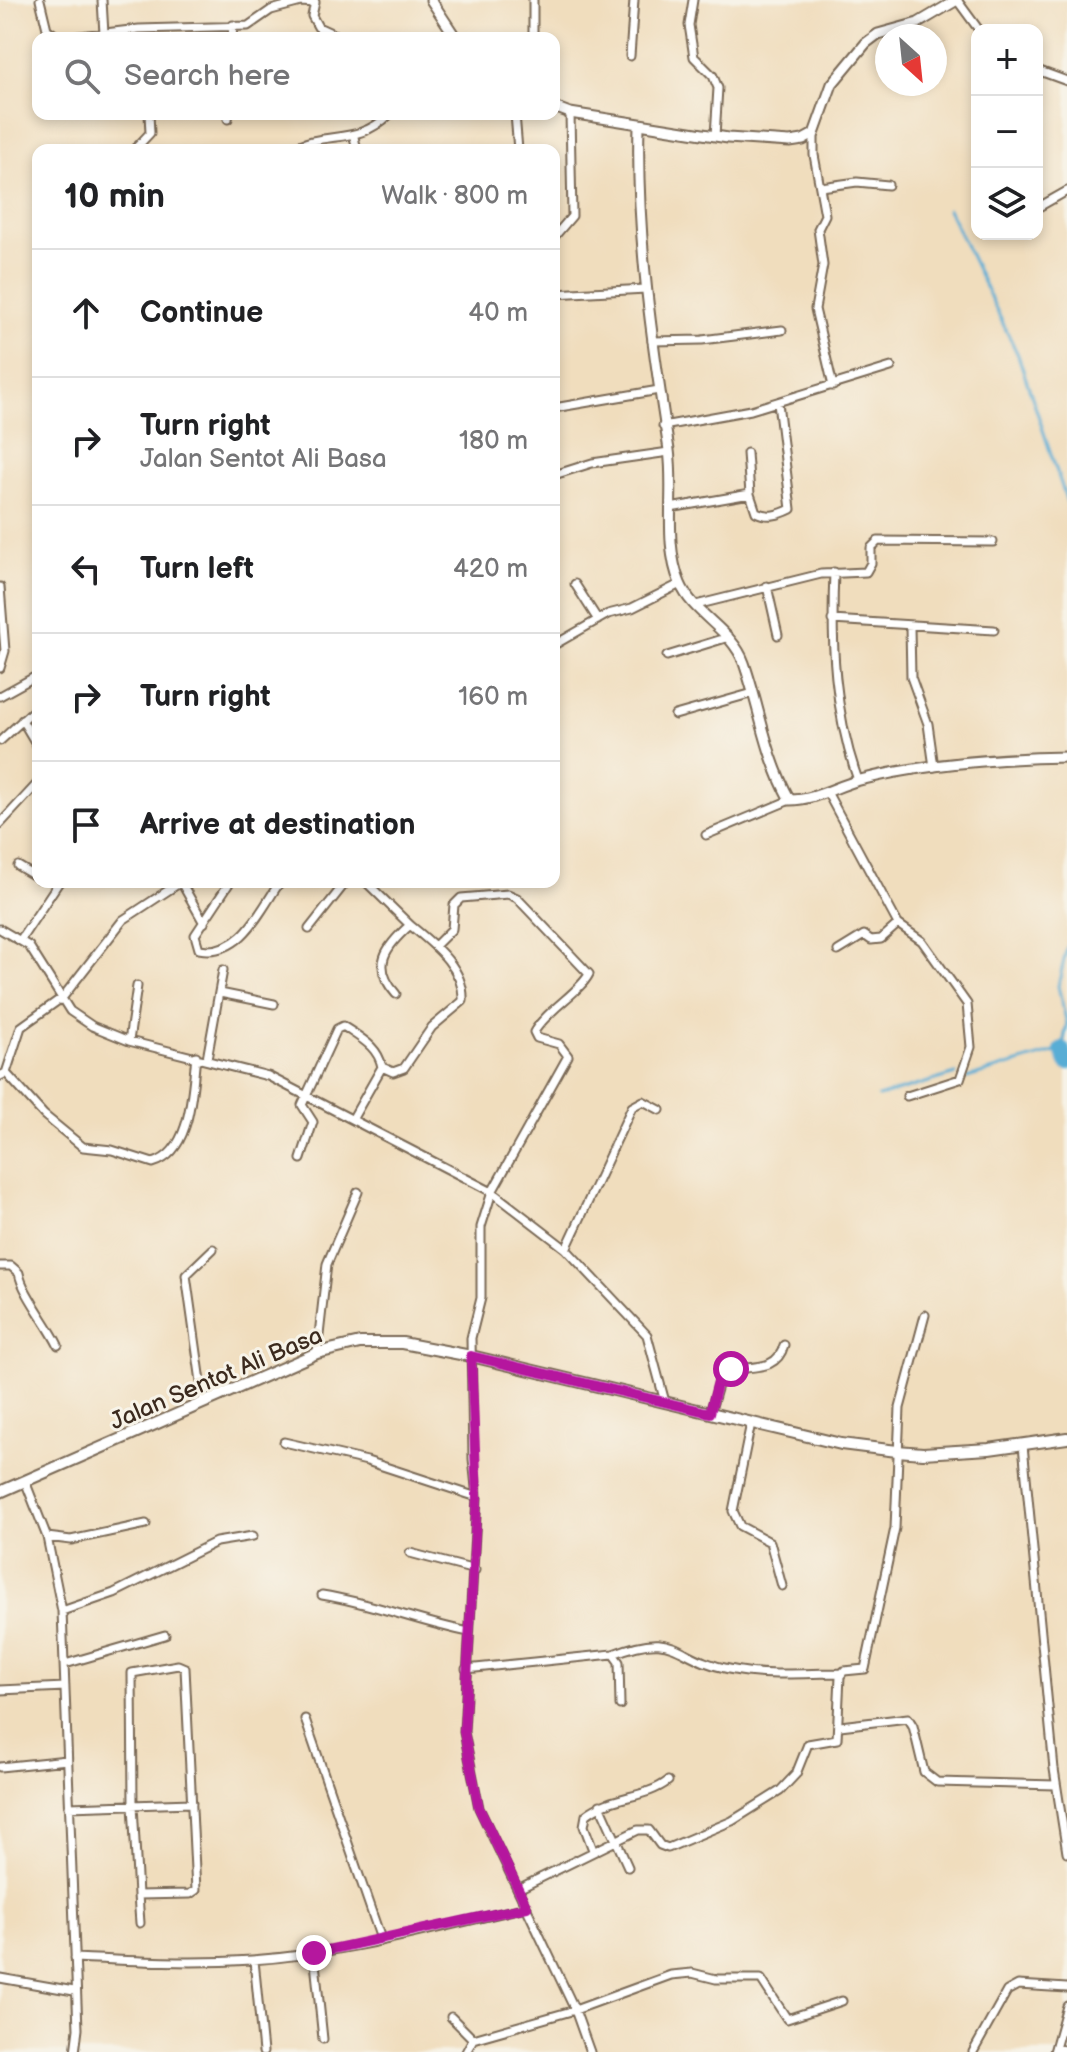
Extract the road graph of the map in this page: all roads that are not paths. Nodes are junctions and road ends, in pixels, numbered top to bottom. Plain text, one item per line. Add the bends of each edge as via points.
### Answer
1 (40, 0) edge
2 (102, 0) edge
3 (431, 0) edge
4 (533, 0) edge
5 (634, 0) edge
6 (693, 0) edge
7 (957, 0) edge
8 (316, 2) edge
9 (975, 24) edge
10 (233, 25) junction
11 (52, 32) edge
12 (104, 32) edge
13 (161, 32) edge
14 (232, 32) edge
15 (329, 32) edge
16 (452, 32) edge
17 (533, 32) edge
18 (630, 56) dead end
19 (1043, 72) edge
20 (1067, 81) edge
21 (560, 109) edge
22 (570, 113) junction
23 (149, 120) edge
24 (381, 120) edge
25 (516, 120) edge
26 (639, 125) junction
27 (814, 134) junction
28 (715, 136) junction
29 (354, 137) junction
30 (140, 144) edge
31 (301, 144) edge
32 (356, 144) edge
33 (518, 144) edge
34 (888, 185) dead end
35 (821, 187) junction
36 (1067, 191) edge
37 (1043, 205) edge
38 (560, 230) edge
39 (646, 289) junction
40 (560, 294) edge
41 (782, 330) dead end
42 (652, 341) junction
43 (891, 367) dead end
44 (833, 386) junction
45 (659, 390) junction
46 (778, 403) junction
47 (560, 407) edge
48 (663, 426) junction
49 (669, 452) junction
50 (747, 453) dead end
51 (560, 473) edge
52 (750, 494) junction
53 (670, 508) junction
54 (993, 542) dead end
55 (834, 572) junction
56 (575, 584) dead end
57 (680, 584) junction
58 (767, 586) junction
59 (0, 587) edge
60 (696, 605) junction
61 (598, 620) junction
62 (832, 620) junction
63 (910, 627) junction
64 (994, 630) dead end
65 (778, 635) dead end
66 (729, 637) junction
67 (560, 642) edge
68 (667, 656) dead end
69 (0, 667) edge
70 (32, 678) edge
71 (753, 693) junction
72 (0, 696) edge
73 (32, 711) edge
74 (675, 715) dead end
75 (22, 720) junction
76 (32, 737) edge
77 (0, 741) edge
78 (1067, 757) edge
79 (934, 767) junction
80 (858, 780) junction
81 (32, 789) edge
82 (827, 792) junction
83 (790, 800) junction
84 (0, 824) edge
85 (706, 835) dead end
86 (18, 866) dead end
87 (32, 874) edge
88 (55, 888) edge
89 (169, 888) edge
90 (184, 888) edge
91 (226, 888) edge
92 (276, 888) edge
93 (341, 888) edge
94 (372, 888) edge
95 (204, 923) junction
96 (898, 924) junction
97 (410, 925) junction
98 (0, 929) edge
99 (309, 929) dead end
100 (21, 939) junction
101 (435, 946) junction
102 (838, 951) dead end
103 (223, 970) dead end
104 (137, 986) dead end
105 (220, 993) junction
106 (396, 994) dead end
107 (63, 997) junction
108 (274, 1004) dead end
109 (129, 1041) junction
110 (196, 1056) junction
111 (207, 1059) junction
112 (382, 1067) junction
113 (3, 1075) edge
114 (307, 1094) junction
115 (907, 1096) dead end
116 (660, 1110) dead end
117 (353, 1118) junction
118 (301, 1159) dead end
119 (358, 1192) dead end
120 (492, 1192) junction
121 (213, 1249) dead end
122 (566, 1249) junction
123 (0, 1266) edge
124 (925, 1315) dead end
125 (58, 1345) dead end
126 (784, 1345) dead end
127 (317, 1353) junction
128 (471, 1356) junction
129 (665, 1402) junction
130 (204, 1403) junction
131 (710, 1413) junction
132 (751, 1423) junction
133 (1067, 1438) edge
134 (284, 1442) dead end
135 (1023, 1445) junction
136 (897, 1451) junction
137 (25, 1481) junction
138 (0, 1492) edge
139 (477, 1497) junction
140 (146, 1524) dead end
141 (253, 1536) dead end
142 (47, 1537) junction
143 (410, 1553) dead end
144 (475, 1570) junction
145 (782, 1586) dead end
146 (322, 1595) dead end
147 (62, 1611) junction
148 (469, 1632) junction
149 (165, 1635) dead end
150 (613, 1654) junction
151 (65, 1664) junction
152 (466, 1669) junction
153 (841, 1673) junction
154 (65, 1687) junction
155 (0, 1690) edge
156 (620, 1705) dead end
157 (305, 1719) dead end
158 (840, 1726) junction
159 (67, 1760) junction
160 (0, 1767) edge
161 (668, 1781) dead end
162 (1056, 1785) junction
163 (192, 1803) junction
164 (133, 1805) junction
165 (600, 1805) junction
166 (69, 1807) junction
167 (615, 1839) junction
168 (593, 1850) junction
169 (1067, 1853) edge
170 (628, 1867) dead end
171 (518, 1889) junction
172 (138, 1895) junction
173 (527, 1907) junction
174 (140, 1923) dead end
175 (381, 1939) junction
176 (314, 1953) junction
177 (75, 1958) junction
178 (254, 1960) junction
179 (0, 1978) edge
180 (1067, 1988) edge
181 (74, 1991) junction
182 (842, 2001) dead end
183 (1067, 2006) edge
184 (575, 2010) junction
185 (451, 2017) dead end
186 (323, 2039) dead end
187 (473, 2039) junction
188 (1059, 2050) edge
189 (75, 2052) edge
190 (263, 2052) edge
191 (466, 2052) edge
192 (590, 2052) edge
193 (973, 2052) edge

1 - 11 street
2 - 12 street
3 - 16 street
4 - 17 street
5 - 18 street
6 - 28 street via 689,25 694,57 718,88
7 - 9 street
7 - 27 street via 918,23 878,34 866,43 832,84
8 - 10 street via 271,10 248,26
8 - 15 street via 312,16
10 - 13 street
10 - 14 street
19 - 20 street
21 - 22 street
22 - 26 street
22 - 38 street via 572,216
23 - 30 street via 150,133
24 - 29 street
25 - 33 street
26 - 28 street
26 - 39 street via 637,183
27 - 28 street via 790,142
27 - 35 street
29 - 31 street
29 - 32 street
34 - 35 street
35 - 44 street via 825,215 818,229 823,265 815,309
36 - 37 street
39 - 40 street
39 - 42 street
41 - 42 street
42 - 45 street
43 - 44 street
44 - 46 street
45 - 47 street
45 - 48 street
46 - 48 street
46 - 52 street via 791,509 763,516
48 - 49 street
49 - 51 street
49 - 53 street
50 - 52 street
52 - 53 street
53 - 57 street
54 - 55 street via 878,541 872,545 866,572
55 - 58 street
55 - 62 street
56 - 61 street
57 - 60 street
57 - 61 street
58 - 60 street
58 - 65 street
59 - 69 street via 5,639
60 - 66 street
61 - 67 street
62 - 63 street
62 - 80 street via 843,739
63 - 64 street
63 - 79 street via 911,677 931,734
66 - 68 street
66 - 71 street via 743,659
70 - 72 street
71 - 74 street
71 - 83 street via 775,774
73 - 75 street
75 - 76 street
75 - 77 street
78 - 79 street
79 - 80 street
80 - 82 street
81 - 84 street
82 - 83 street
82 - 96 street
83 - 85 street
86 - 87 street
88 - 100 street
89 - 107 street via 123,920
90 - 95 street
91 - 95 street
92 - 95 street via 232,944 199,949 195,935
93 - 99 street
94 - 97 street
96 - 102 street via 881,939 871,940 866,934
96 - 115 street via 922,941 957,986 972,1027 960,1079
97 - 101 street
97 - 106 street via 383,960 384,978
98 - 100 street
100 - 107 street
101 - 112 street via 458,977 463,1001 432,1027 404,1068 393,1072
101 - 120 street via 452,929 454,905 461,898 508,894 525,905 589,974 555,1004 534,1032 537,1038 559,1044 568,1056
103 - 105 street
104 - 109 street
105 - 108 street
105 - 111 street
107 - 109 street via 70,1011 92,1026
107 - 113 street via 21,1027
109 - 110 street
110 - 111 street
110 - 113 street via 180,1139 167,1157 153,1163 83,1147
111 - 114 street via 268,1076
112 - 114 street via 369,1044 339,1027
112 - 117 street
114 - 117 street
114 - 118 street via 302,1105 312,1126
116 - 122 street via 643,1101 632,1107
117 - 120 street
119 - 127 street via 327,1264
120 - 122 street
120 - 128 street via 481,1227 482,1287
121 - 130 street via 186,1275
122 - 129 street via 647,1335
123 - 125 street via 19,1273 21,1288
124 - 136 street via 900,1408
126 - 131 street via 779,1358 768,1364 722,1372
127 - 128 main road, Jalan Sentot Ali Basa via 360,1343 402,1343
127 - 130 main road, Jalan Sentot Ali Basa
128 - 129 main road, Jalan Sentot Ali Basa
128 - 139 street
129 - 131 main road, Jalan Sentot Ali Basa
130 - 137 main road, Jalan Sentot Ali Basa
131 - 132 main road, Jalan Sentot Ali Basa
132 - 136 main road, Jalan Sentot Ali Basa
132 - 145 street via 733,1511 740,1526 770,1542
133 - 135 main road, Jalan Sentot Ali Basa
134 - 139 street via 367,1461
135 - 136 main road, Jalan Sentot Ali Basa
135 - 162 street
136 - 153 street via 895,1528 870,1657 863,1670
137 - 138 main road, Jalan Sentot Ali Basa
137 - 142 street
139 - 144 street
140 - 142 street via 71,1540
141 - 147 street via 216,1542 114,1593
142 - 147 street
143 - 144 street
144 - 148 street
146 - 148 street via 369,1602 415,1621
147 - 151 street
148 - 152 street
149 - 151 street
150 - 152 street
150 - 153 street via 661,1642 729,1669
150 - 156 street via 619,1662
151 - 154 street
152 - 171 street via 464,1732 479,1808
153 - 158 street
154 - 155 street
154 - 159 street
157 - 175 street
158 - 162 street via 908,1718 924,1772 937,1782
158 - 167 street via 837,1739 806,1746 790,1783 732,1821 668,1848 645,1828
159 - 160 street
159 - 166 street
161 - 165 street
162 - 169 street
163 - 164 street
163 - 164 street via 185,1668 178,1665 132,1673
163 - 172 street via 194,1893
164 - 166 street
164 - 172 street
165 - 167 street
165 - 168 street via 583,1821
166 - 177 street
167 - 168 street
167 - 170 street
168 - 171 street
171 - 173 street
172 - 174 street
173 - 175 street
173 - 184 street
175 - 176 street
176 - 178 street
176 - 186 street
177 - 178 street
177 - 181 street
178 - 190 street
179 - 181 street
180 - 193 street via 1025,1985 1007,1991
181 - 189 street
182 - 184 street via 787,2019 761,1979 692,1973 659,1978
183 - 188 street
184 - 187 street
184 - 192 street
185 - 187 street
187 - 191 street

